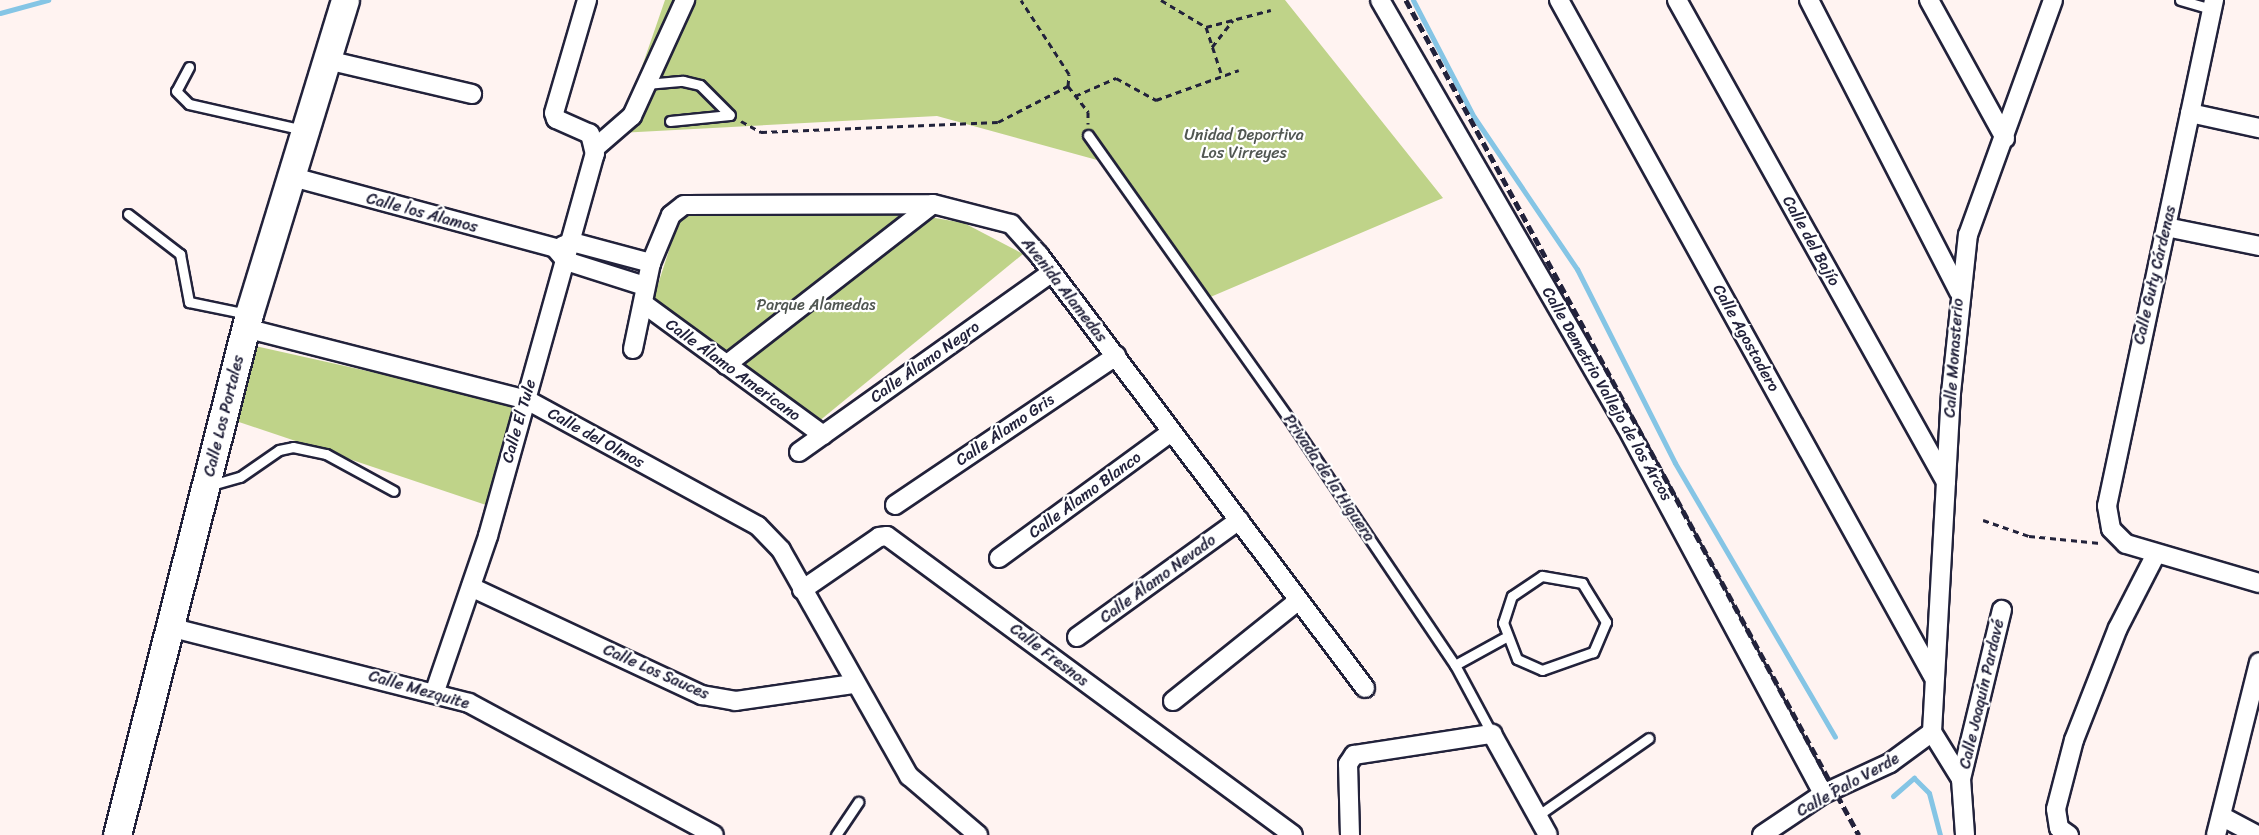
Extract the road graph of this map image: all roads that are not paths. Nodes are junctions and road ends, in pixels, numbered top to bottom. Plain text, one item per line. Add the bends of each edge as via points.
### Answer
1 (345, 0) edge
2 (587, 0) edge
3 (685, 0) edge
4 (1380, 0) edge
5 (1559, 0) edge
6 (1677, 0) edge
7 (1809, 0) edge
8 (1929, 0) edge
9 (2054, 0) edge
10 (2180, 0) edge
11 (2213, 5) edge
12 (327, 60) junction
13 (189, 67) dead end
14 (646, 84) junction
15 (472, 94) dead end
16 (2190, 113) junction
17 (670, 121) dead end
18 (2259, 128) edge
19 (303, 130) junction
20 (1088, 135) road end
21 (2005, 138) junction
22 (595, 148) junction
23 (289, 176) junction
24 (933, 204) junction
25 (128, 214) dead end
26 (2166, 227) junction
27 (572, 242) junction
28 (2259, 246) edge
29 (560, 254) junction
30 (651, 263) junction
31 (1052, 273) junction
32 (1959, 292) junction
33 (645, 295) junction
34 (247, 321) junction
35 (633, 349) dead end
36 (1116, 356) junction
37 (726, 365) junction
38 (526, 399) junction
39 (1171, 432) junction
40 (823, 435) junction
41 (799, 452) dead end
42 (1946, 482) junction
43 (206, 487) junction
44 (394, 491) dead end
45 (895, 505) dead end
46 (1239, 520) junction
47 (2156, 555) junction
48 (999, 558) dead end
49 (2259, 583) edge
50 (471, 587) junction
51 (802, 590) junction
52 (1299, 600) junction
53 (2002, 610) dead end
54 (169, 627) junction
55 (1077, 637) dead end
56 (1504, 638) junction
57 (2259, 662) edge
58 (1455, 665) junction
59 (1933, 676) junction
60 (853, 684) junction
61 (1365, 688) dead end
62 (435, 691) junction
63 (1173, 701) dead end
64 (1932, 732) junction
65 (1492, 734) junction
66 (1649, 738) dead end
67 (1961, 779) junction
68 (1823, 794) junction
69 (858, 802) dead end
70 (1538, 816) junction
71 (2221, 816) junction
72 (117, 835) edge
73 (714, 835) edge
74 (836, 835) edge
75 (978, 835) edge
76 (1293, 835) edge
77 (1350, 835) edge
78 (1548, 835) edge
79 (1762, 835) edge
80 (1965, 835) edge
81 (2069, 835) edge
82 (2216, 835) edge
83 (2256, 835) edge

1 - 12 street, Calle Los Portales
2 - 22 street via 554,112 556,119 590,134
3 - 14 street
4 - 68 street, Calle Demetrio Vallejo de los Arcos via 1632,436
5 - 59 street, Calle Agostadero
6 - 42 street, Calle del Bajío
7 - 32 street
8 - 21 street
9 - 21 street, Calle Monasterio
10 - 11 lane
11 - 16 street, Calle Guty Cárdenas
12 - 15 street
12 - 19 street, Calle Los Portales
13 - 19 lane via 177,91 189,104
14 - 17 lane via 683,81 700,85 730,114
14 - 22 street via 622,128
16 - 18 street
16 - 26 street, Calle Guty Cárdenas
19 - 23 street, Calle Los Portales
20 - 58 lane, Privada de la Higuera
21 - 32 street, Calle Monasterio via 1971,225
22 - 27 street, Calle El Tule
23 - 29 street, Calle los Álamos
23 - 34 street, Calle Los Portales
24 - 30 street, Avenida Alamedas via 684,205 671,215
24 - 31 street, Avenida Alamedas via 1011,224
24 - 37 street
25 - 34 lane via 180,254 189,302
26 - 28 street
26 - 47 street, Calle Guty Cárdenas via 2107,506 2111,529 2126,544
27 - 29 street, Calle El Tule
27 - 30 street
29 - 33 street, Calle los Álamos
29 - 38 street, Calle El Tule
30 - 33 street, Avenida Alamedas
31 - 36 street, Avenida Alamedas
31 - 40 street, Calle Álamo Negro
32 - 42 street, Calle Monasterio
33 - 35 street, Avenida Alamedas
33 - 37 street, Calle Álamo Americano
34 - 38 street, Calle del Olmos
34 - 43 street, Calle Los Portales
36 - 39 street, Avenida Alamedas
36 - 45 street, Calle Álamo Gris
37 - 40 street, Calle Álamo Americano
38 - 50 street, Calle El Tule
38 - 51 street, Calle del Olmos via 758,526 781,550
39 - 46 street, Avenida Alamedas
39 - 48 street, Calle Álamo Blanco
40 - 41 street, Calle Álamo Negro
42 - 59 street, Calle Monasterio
43 - 44 lane via 240,477 279,450 293,447 326,454
43 - 54 street, Calle Los Portales
46 - 52 street, Avenida Alamedas
46 - 55 street, Calle Álamo Nevado
47 - 49 street
47 - 81 street via 2098,676 2061,786 2055,818
50 - 60 street, Calle Los Sauces via 702,695 735,701
50 - 62 street, Calle El Tule
51 - 60 street, Calle del Olmos
51 - 76 street, Calle Fresnos via 879,537 887,536
52 - 61 street, Avenida Alamedas
52 - 63 street
53 - 67 street, Calle Joaquín Pardavé
54 - 62 street, Calle Mezquite
54 - 72 street, Calle Los Portales
56 - 56 lane via 1523,664 1552,669 1593,652 1604,634 1604,611 1582,583 1542,576 1512,596 1503,623
56 - 58 lane
57 - 71 street
58 - 65 lane, Privada de la Higuera
59 - 64 street, Calle Monasterio
60 - 75 street, Calle del Olmos via 909,776
62 - 73 street, Calle Mezquite via 506,718
64 - 67 street
64 - 68 street, Calle Palo Verde via 1890,763
65 - 70 street, Privada de la Higuera
65 - 77 street via 1354,755 1348,764
66 - 70 lane
67 - 80 street
68 - 79 street, Calle Palo Verde
69 - 74 lane
70 - 78 street, Privada de la Higuera
71 - 82 street
71 - 83 street

